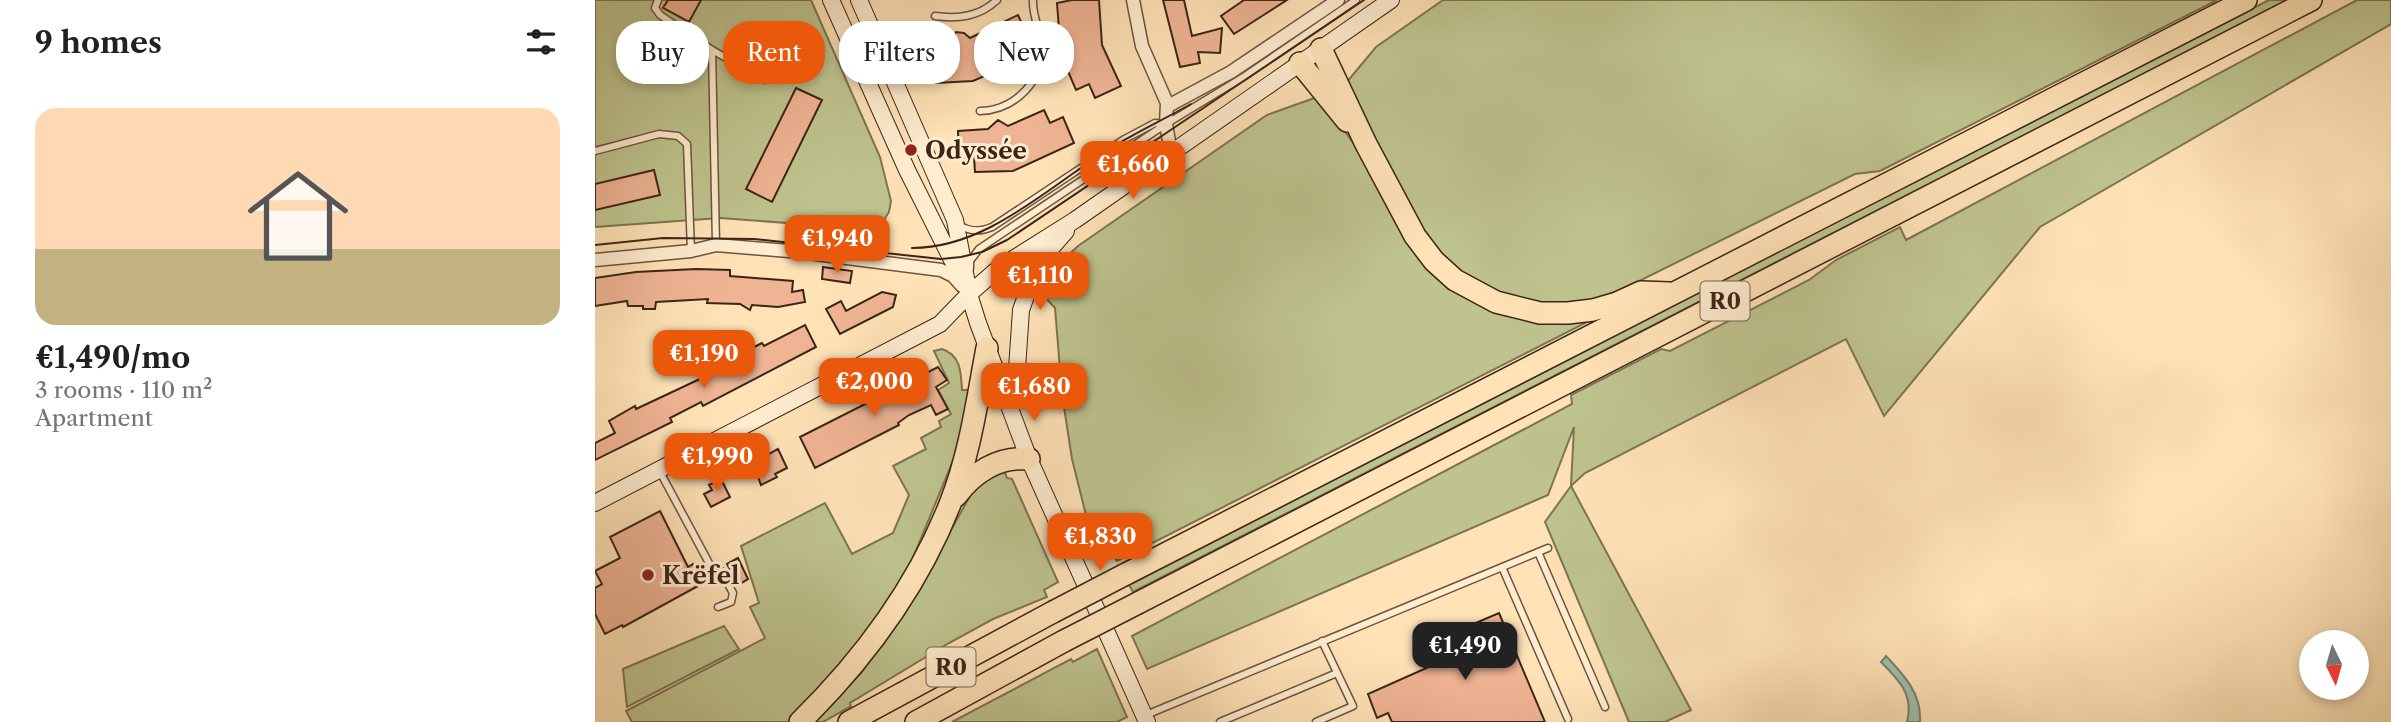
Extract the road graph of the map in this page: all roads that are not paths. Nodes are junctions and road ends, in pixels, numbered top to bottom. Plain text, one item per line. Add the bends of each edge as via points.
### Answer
1 (658, 0) edge
2 (831, 0) edge
3 (859, 0) edge
4 (997, 0) edge
5 (1033, 0) edge
6 (1133, 0) edge
7 (1338, 0) edge
8 (1356, 0) edge
9 (1391, 0) edge
10 (2246, 0) edge
11 (2311, 0) edge
12 (935, 16) dead end
13 (1316, 40) junction
14 (712, 50) junction
15 (723, 56) edge
16 (1300, 63) junction
17 (1168, 106) junction
18 (981, 111) dead end
19 (1166, 124) junction
20 (1366, 144) junction
21 (595, 152) edge
22 (1171, 153) junction
23 (955, 220) junction
24 (1075, 220) junction
25 (716, 245) junction
26 (691, 251) junction
27 (595, 260) edge
28 (1672, 293) junction
29 (969, 294) junction
30 (987, 348) junction
31 (1006, 400) junction
32 (1029, 459) junction
33 (659, 470) junction
34 (595, 503) edge
35 (950, 503) junction
36 (1548, 548) dead end
37 (1538, 552) junction
38 (1502, 567) junction
39 (718, 607) dead end
40 (1322, 641) junction
41 (1014, 668) junction
42 (1337, 673) junction
43 (1605, 707) dead end
44 (1146, 719) edge
45 (1568, 719) dead end
46 (800, 722) edge
47 (849, 722) edge
48 (916, 722) edge
49 (943, 722) edge
50 (1220, 722) edge
51 (1316, 722) edge

1 - 14 lane via 655,8 660,15
2 - 29 main road
3 - 23 main road
4 - 12 lane via 974,15
5 - 18 lane via 1041,44 1037,71 1013,102
6 - 17 street via 1142,46
7 - 17 street via 1231,72
8 - 13 lane
9 - 13 main road
10 - 28 highway, R0
11 - 41 highway, R0, bridge
13 - 16 main road
13 - 19 lane
13 - 20 highway
14 - 15 lane
14 - 25 lane
16 - 20 highway
16 - 22 main road
17 - 19 street
19 - 22 street
19 - 23 lane via 1155,123 1123,139 992,227 969,230
19 - 29 lane via 979,249 970,261
20 - 28 highway via 1424,250 1444,272 1481,296 1524,311 1554,314 1593,310 1641,292
21 - 26 lane via 659,134 678,136 687,144
22 - 24 main road
23 - 29 main road
24 - 29 main road via 999,268
24 - 31 main road via 1046,254 1030,285 1021,310 1017,369
25 - 26 street
25 - 29 street via 941,270
26 - 27 street
28 - 47 highway, R0, bridge
29 - 30 main road
29 - 33 main road via 940,324
30 - 31 main road
30 - 35 highway via 971,434
31 - 32 main road
32 - 35 highway via 1005,461 976,473
32 - 44 main road
33 - 34 main road
33 - 39 lane via 710,565 722,571 733,593 731,602
35 - 46 highway via 898,607 869,648
36 - 37 lane
37 - 38 lane
37 - 43 lane
38 - 40 lane
38 - 45 lane
40 - 42 lane
40 - 44 lane
41 - 48 highway, R0
41 - 49 highway via 1002,691
42 - 50 lane
42 - 51 lane via 1353,706

